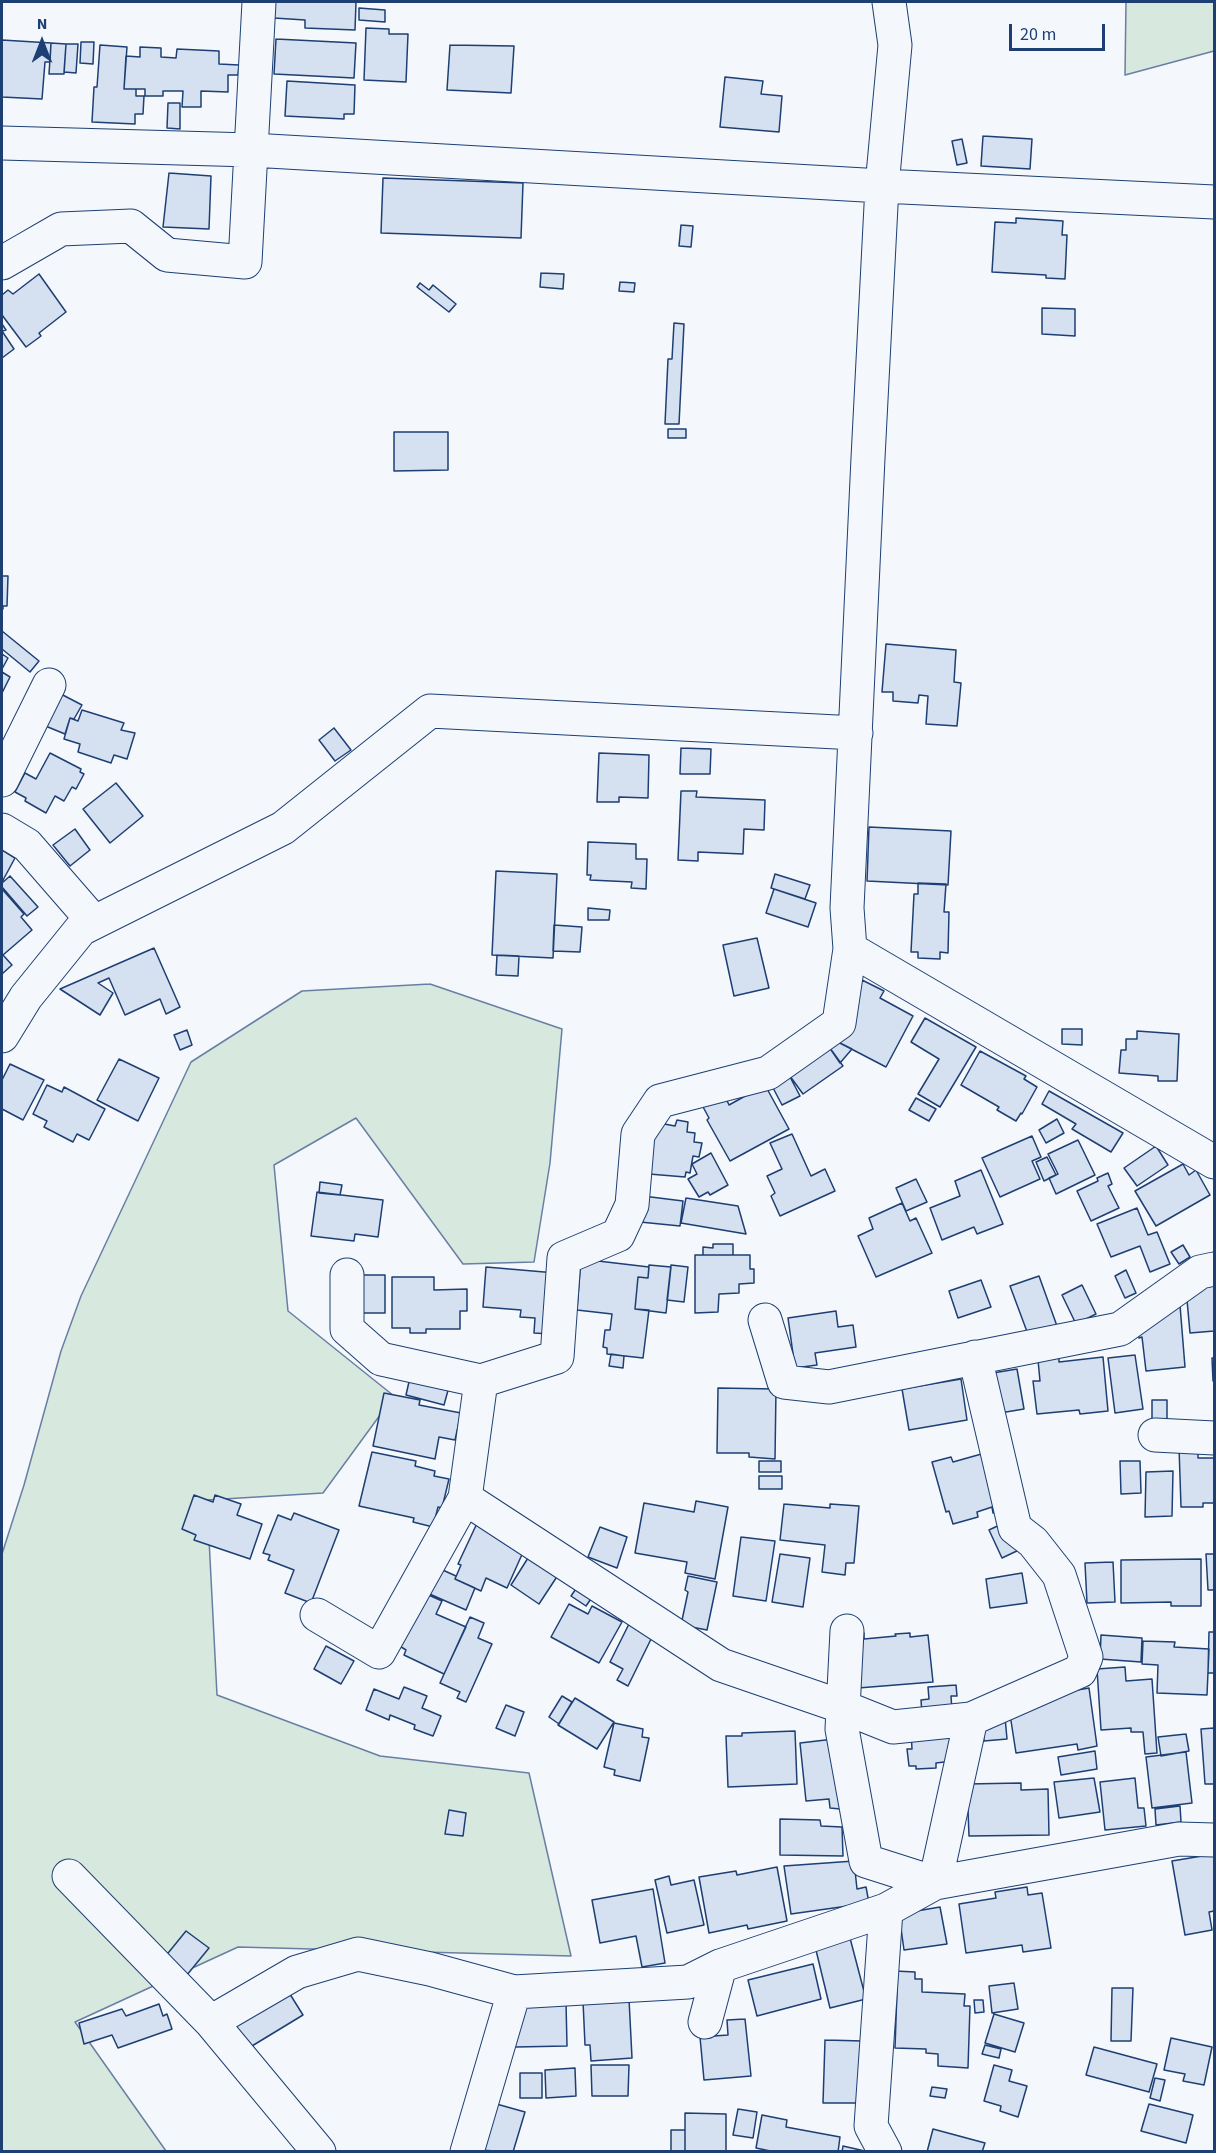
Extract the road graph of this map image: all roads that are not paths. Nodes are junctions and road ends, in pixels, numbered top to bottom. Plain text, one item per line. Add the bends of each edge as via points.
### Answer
1 (259, 2) edge
2 (889, 2) edge
3 (2, 143) edge
4 (251, 150) junction
5 (882, 186) junction
6 (1215, 202) edge
7 (2, 263) edge
8 (49, 685) dead end
9 (856, 733) junction
10 (2, 780) edge
11 (2, 830) edge
12 (94, 922) junction
13 (850, 949) junction
14 (2, 1036) edge
15 (1215, 1162) edge
16 (1215, 1269) edge
17 (347, 1275) dead end
18 (765, 1320) dead end
19 (975, 1357) junction
20 (481, 1381) junction
21 (1155, 1435) dead end
22 (1215, 1438) edge
23 (465, 1498) junction
24 (317, 1615) dead end
25 (847, 1632) dead end
26 (843, 1707) junction
27 (971, 1719) junction
28 (1215, 1840) edge
29 (69, 1876) dead end
30 (935, 1883) junction
31 (886, 1910) junction
32 (720, 1966) junction
33 (514, 1992) junction
34 (211, 2022) junction
35 (705, 2022) dead end
36 (319, 2151) edge
37 (467, 2151) edge
38 (885, 2151) edge

1 - 4 street
2 - 5 street via 895,45
3 - 4 street
4 - 5 street
4 - 7 street via 245,262 167,255 132,226 60,229
5 - 6 street
5 - 9 street
8 - 10 street
9 - 12 street via 430,711 283,828
9 - 13 street via 848,908
11 - 12 street via 27,845
12 - 14 street via 81,929 26,997
13 - 15 street
13 - 20 street via 840,1023 768,1073 660,1101 638,1134 632,1205 618,1235 564,1258 557,1357
16 - 19 street via 1200,1272 1120,1329
17 - 20 street via 347,1329 381,1359
18 - 19 street via 783,1382 829,1387
19 - 27 street via 1014,1528 1033,1542 1059,1575 1086,1657 1080,1671
20 - 23 street
21 - 22 street
23 - 24 street via 379,1652
23 - 26 street via 721,1665
25 - 26 street
26 - 27 street via 893,1727
26 - 30 street via 842,1730 866,1862
27 - 30 street
28 - 30 street via 1179,1839
29 - 34 street
30 - 31 street
31 - 32 street
31 - 38 street via 871,2126
32 - 33 street via 688,1982
32 - 35 street
33 - 34 street via 358,1954 297,1972
33 - 37 street
34 - 36 street

